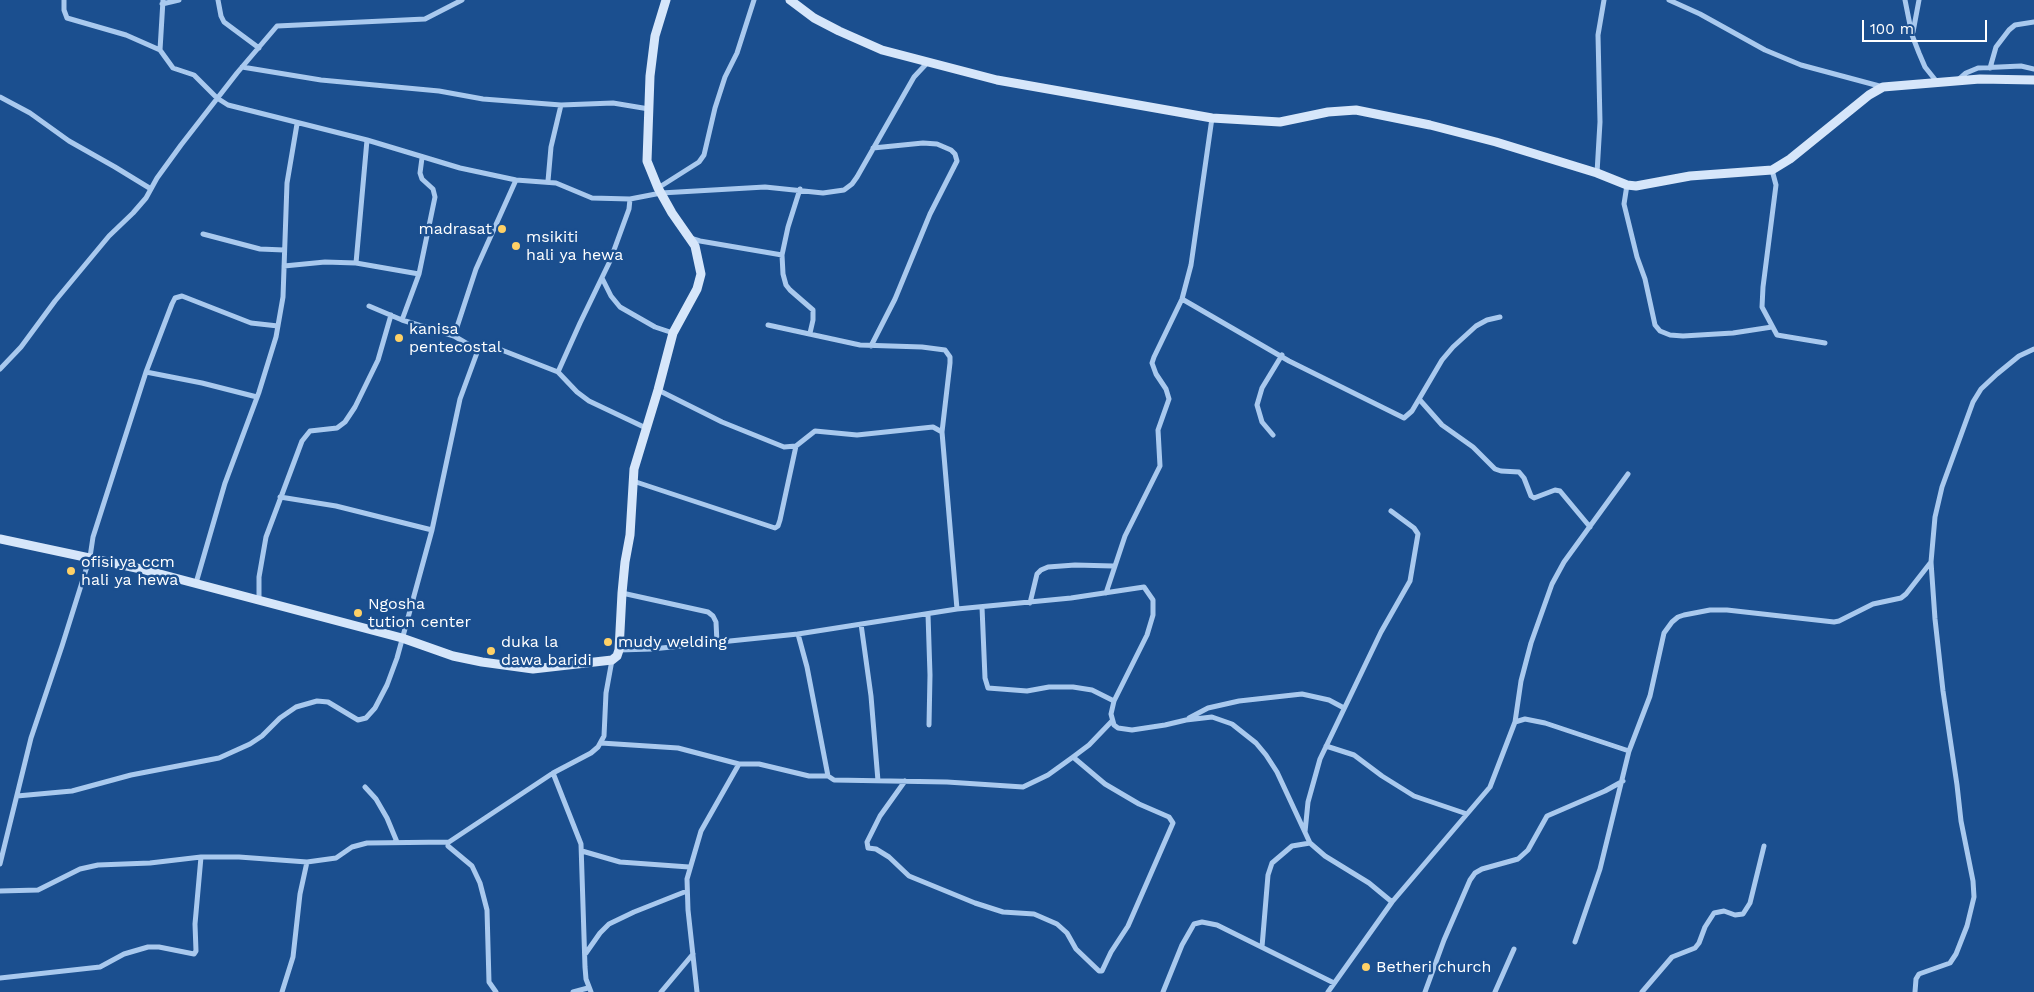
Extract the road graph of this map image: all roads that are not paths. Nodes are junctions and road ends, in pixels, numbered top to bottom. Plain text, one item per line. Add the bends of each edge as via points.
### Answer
1 (64, 0) edge
2 (179, 0) edge
3 (218, 0) edge
4 (462, 0) edge
5 (666, 0) edge
6 (754, 0) edge
7 (790, 0) edge
8 (1604, 0) edge
9 (1668, 0) edge
10 (1905, 0) edge
11 (1919, 0) edge
12 (163, 2) edge
13 (2034, 22) edge
14 (1912, 35) junction
15 (259, 48) junction
16 (160, 50) junction
17 (928, 62) junction
18 (242, 68) junction
19 (1990, 68) junction
20 (2034, 69) edge
21 (2034, 80) edge
22 (1958, 81) junction
23 (1937, 82) junction
24 (1883, 87) junction
25 (0, 97) edge
26 (217, 98) junction
27 (561, 105) junction
28 (650, 109) junction
29 (1212, 118) junction
30 (297, 124) junction
31 (366, 140) junction
32 (874, 148) junction
33 (422, 158) junction
34 (1772, 170) junction
35 (1597, 173) junction
36 (516, 180) junction
37 (548, 181) junction
38 (1627, 185) junction
39 (151, 189) junction
40 (800, 189) junction
41 (659, 190) junction
42 (630, 199) junction
43 (203, 234) dead end
44 (689, 237) junction
45 (284, 250) junction
46 (782, 255) junction
47 (356, 263) junction
48 (284, 266) junction
49 (418, 274) junction
50 (602, 278) junction
51 (1182, 299) junction
52 (369, 306) dead end
53 (391, 315) junction
54 (1500, 317) dead end
55 (402, 320) junction
56 (768, 325) dead end
57 (278, 326) junction
58 (1772, 327) junction
59 (673, 333) junction
60 (810, 333) junction
61 (454, 336) junction
62 (1825, 343) dead end
63 (871, 346) junction
64 (2034, 349) edge
65 (478, 350) junction
66 (1282, 355) junction
67 (0, 369) edge
68 (146, 372) junction
69 (558, 372) junction
70 (658, 390) junction
71 (257, 397) junction
72 (1419, 398) junction
73 (646, 428) junction
74 (942, 432) junction
75 (1273, 435) dead end
76 (796, 446) junction
77 (1628, 474) dead end
78 (632, 481) junction
79 (280, 497) junction
80 (1391, 511) dead end
81 (1590, 527) junction
82 (432, 530) junction
83 (0, 539) edge
84 (90, 557) junction
85 (1932, 562) junction
86 (1113, 566) junction
87 (196, 583) junction
88 (622, 593) junction
89 (1106, 593) junction
90 (259, 601) junction
91 (1030, 603) junction
92 (982, 608) junction
93 (957, 609) junction
94 (928, 614) junction
95 (861, 624) junction
96 (798, 634) junction
97 (402, 638) junction
98 (717, 643) junction
99 (619, 650) junction
100 (612, 660) junction
101 (1114, 701) junction
102 (1344, 708) junction
103 (1186, 720) junction
104 (1112, 721) junction
105 (1515, 722) junction
106 (928, 725) dead end
107 (601, 743) junction
108 (1326, 746) junction
109 (1629, 751) junction
110 (1073, 757) junction
111 (739, 764) junction
112 (553, 773) junction
113 (828, 776) junction
114 (878, 780) junction
115 (1623, 780) junction
116 (904, 781) junction
117 (365, 787) dead end
118 (17, 796) junction
119 (1467, 814) junction
120 (1305, 832) junction
121 (397, 842) junction
122 (1310, 843) junction
123 (448, 846) dead end
124 (1764, 846) dead end
125 (582, 851) junction
126 (201, 857) junction
127 (307, 862) junction
128 (0, 864) edge
129 (690, 868) junction
130 (0, 891) edge
131 (687, 891) junction
132 (1392, 902) junction
133 (1575, 942) dead end
134 (1262, 947) junction
135 (1514, 949) dead end
136 (586, 953) junction
137 (693, 954) junction
138 (0, 978) edge
139 (489, 982) junction
140 (1334, 983) junction
141 (590, 990) edge
142 (282, 992) edge
143 (490, 992) edge
144 (496, 992) edge
145 (573, 992) edge
146 (661, 992) edge
147 (696, 992) edge
148 (1163, 992) edge
149 (1328, 992) edge
150 (1425, 992) edge
151 (1495, 992) edge
152 (1642, 992) edge
153 (1916, 992) edge

1 - 16 street via 67,18 119,32
2 - 12 street
3 - 15 street via 224,22
4 - 15 street via 425,19 277,26
5 - 28 street via 655,36
6 - 41 street via 737,53 724,77 704,155
7 - 17 street via 839,32 882,50
8 - 35 street via 1598,35 1600,122
9 - 24 street via 1764,50 1801,65
10 - 14 street
11 - 14 street
12 - 16 street
13 - 19 street via 2015,25 2010,30 1996,47
14 - 23 street via 1925,67
15 - 18 street
16 - 26 street via 173,68 194,75
17 - 29 street via 997,80
17 - 32 street via 914,77
18 - 26 street
18 - 27 street via 321,80 439,91 483,100
19 - 20 street via 2021,66
19 - 22 street via 1972,69
21 - 22 street
22 - 23 street
23 - 24 street
24 - 34 street via 1868,95
25 - 39 street via 30,113 69,142
26 - 30 street via 238,109
26 - 39 street
27 - 28 street via 613,103
27 - 37 street via 551,147
28 - 41 street via 646,153
29 - 35 street via 1280,122 1350,109 1479,137
29 - 51 street via 1191,264
30 - 31 street
30 - 45 street via 287,183
31 - 33 street
31 - 47 street
32 - 40 street via 846,189 830,193
32 - 63 street via 937,144 951,150 957,161
33 - 36 street
33 - 49 street via 422,179 435,197
34 - 38 street
34 - 58 street via 1776,185 1762,302
35 - 38 street
36 - 37 street
36 - 61 street via 476,269
37 - 42 street via 592,198
38 - 58 street via 1624,204 1655,325 1660,330 1683,336
39 - 67 street
40 - 41 street
40 - 46 street
41 - 42 street
41 - 44 street
42 - 50 street via 623,227
43 - 45 street via 253,248
44 - 46 street
44 - 59 street via 698,253 701,274 694,296
45 - 48 street
46 - 60 street via 786,285 813,310
47 - 48 street
47 - 49 street
48 - 57 street via 283,303
49 - 55 street
50 - 59 street via 620,307 655,327
50 - 69 street
51 - 66 street
51 - 86 street via 1152,364 1169,398 1158,430 1160,466
52 - 53 street
53 - 55 street
53 - 79 street via 378,360 355,407 340,427 307,433
54 - 72 street via 1476,326 1453,347
55 - 61 street
56 - 60 street
57 - 68 street via 251,323 179,296 172,304
57 - 71 street
58 - 62 street via 1780,336
59 - 70 street
60 - 63 street
61 - 65 street
63 - 74 street via 941,348 948,352 950,363
64 - 85 street via 2019,356 1997,374 1973,402 1942,487 1935,517
65 - 69 street via 494,347
65 - 82 street via 460,399
66 - 72 street via 1403,418 1407,418
66 - 75 street via 1262,388 1257,405 1262,422
68 - 71 street
68 - 84 street via 93,537
69 - 73 street via 589,401
70 - 73 street
70 - 76 street via 760,438 784,447
71 - 87 street via 225,484
72 - 81 street via 1442,425 1473,447 1497,471 1519,472 1532,497 1560,491
73 - 78 street
74 - 76 street via 933,427 857,435 815,431
74 - 93 street
76 - 78 street via 780,520 775,528
77 - 81 street
78 - 88 street via 630,535
79 - 82 street via 336,506
79 - 90 street via 269,524 262,557
80 - 102 street via 1418,534 1410,582
81 - 105 street via 1564,562 1548,592 1521,681
82 - 97 street
83 - 84 street
84 - 87 street
84 - 118 street via 31,738
85 - 109 street via 1901,598 1873,604 1834,622 1727,610 1678,617 1664,633 1650,696
85 - 153 street via 1942,691 1974,897 1956,954 1950,963 1919,974
86 - 89 street
86 - 91 street via 1048,567 1036,574
87 - 90 street
88 - 98 street via 708,612 716,622
88 - 99 street
89 - 91 street
89 - 101 street via 1144,587 1152,596 1154,606 1147,635
90 - 97 street
91 - 92 street
92 - 93 street
92 - 101 street via 988,688 1027,691 1073,687 1092,690
93 - 94 street
94 - 95 street
94 - 106 street
95 - 96 street
95 - 114 street
96 - 98 street
96 - 113 street
97 - 100 street via 453,656 533,670
97 - 118 street via 387,685 375,708 364,719 358,720 328,702 317,701 296,708 250,744 219,758 130,775 72,792
98 - 99 street
99 - 100 street
100 - 107 street
101 - 104 street
102 - 103 street via 1329,700 1302,694 1239,701 1198,712
102 - 108 street
103 - 104 street via 1132,730 1118,728
103 - 120 street via 1217,718 1232,724 1256,742 1277,772
104 - 110 street
105 - 109 street via 1525,719 1545,723
105 - 119 street via 1490,787
107 - 111 street via 678,748
107 - 112 street via 590,753
108 - 119 street via 1354,755 1414,796
108 - 120 street via 1308,802
109 - 115 street
110 - 116 street via 1022,788
110 - 116 street via 1105,784 1169,817 1173,823 1128,926 1102,971 1076,949 1067,933 1057,924 1034,914 1003,912 966,899 909,876 889,857 868,848 867,842 880,816
111 - 113 street via 759,764 809,776
111 - 129 street via 701,831
112 - 121 street via 449,842
112 - 125 street
113 - 114 street via 834,780
114 - 116 street
115 - 133 street via 1598,876
115 - 150 street via 1547,816 1528,850 1518,859 1482,868 1475,873 1444,940
117 - 121 street via 376,799
118 - 128 street
119 - 132 street
120 - 122 street
121 - 127 street via 359,844 336,858
122 - 132 street
122 - 134 street via 1292,846 1272,864 1268,875
123 - 139 street via 472,866 480,883 487,910
124 - 152 street via 1750,903 1743,914 1714,913 1699,943 1672,957
125 - 129 street via 620,862
125 - 136 street
126 - 127 street
126 - 130 street via 98,865 80,869 38,890
126 - 138 street via 194,954 148,947 100,966
127 - 142 street via 293,957
129 - 131 street
131 - 136 street via 609,924
131 - 137 street
132 - 140 street
134 - 140 street
134 - 148 street via 1217,926 1198,922 1182,945
135 - 151 street
136 - 141 street
137 - 146 street
137 - 147 street
139 - 143 street
139 - 144 street
140 - 149 street
141 - 145 street

